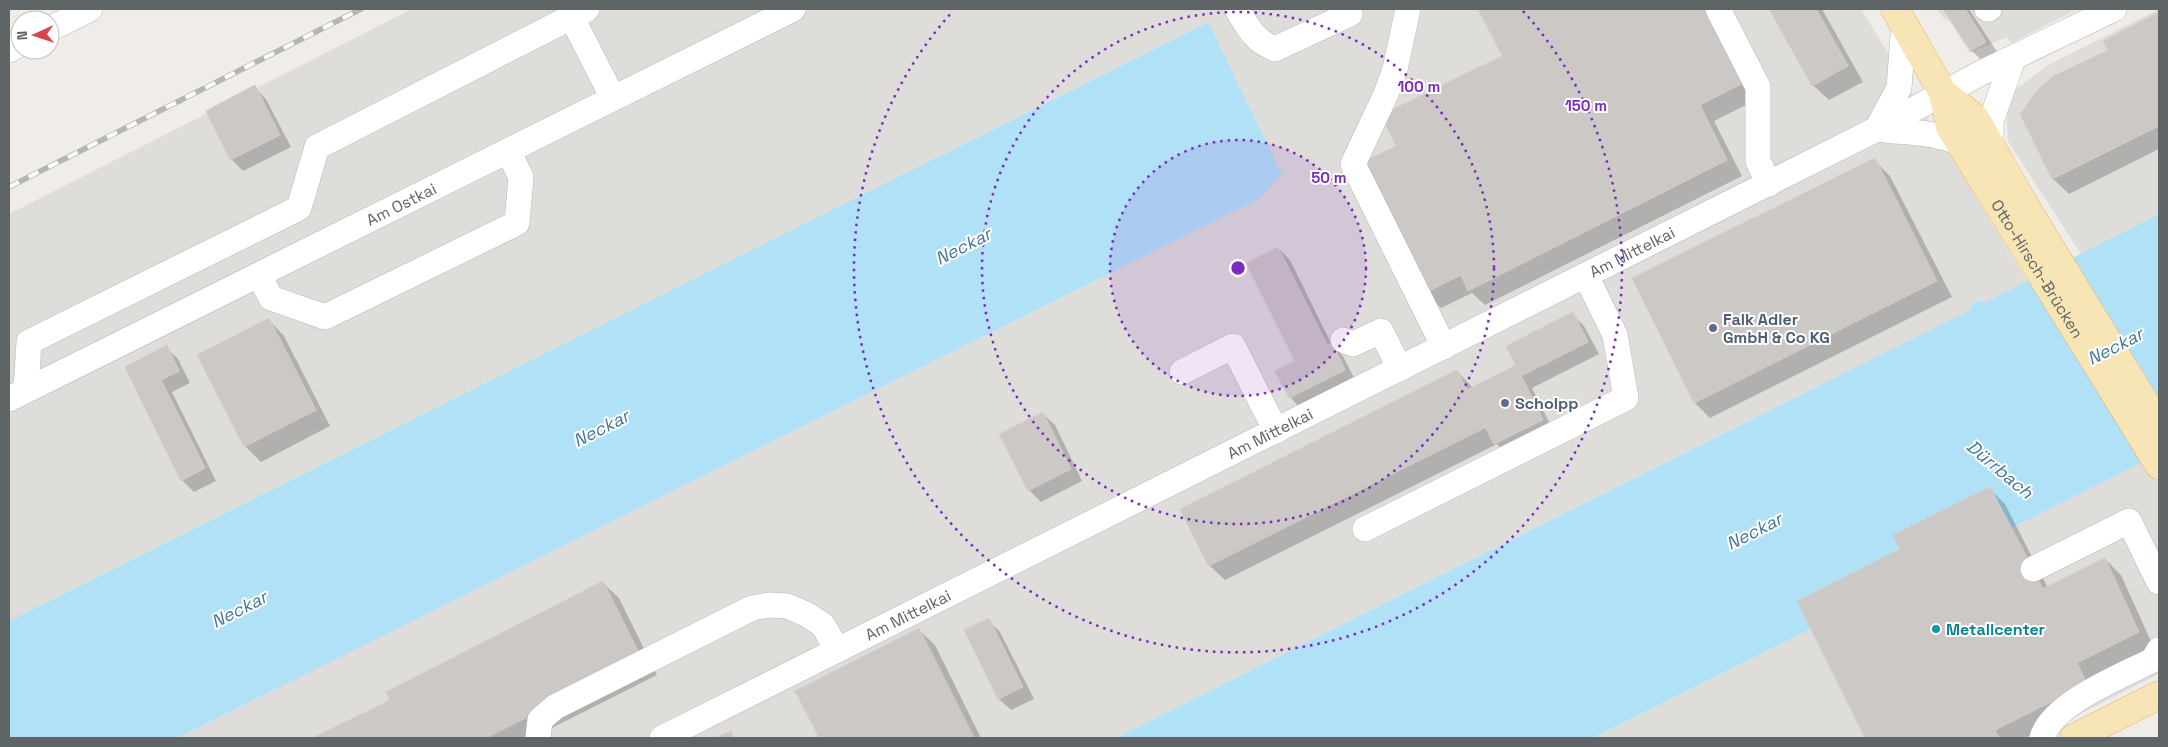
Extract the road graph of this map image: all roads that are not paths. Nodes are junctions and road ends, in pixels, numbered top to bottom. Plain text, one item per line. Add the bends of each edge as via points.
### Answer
1 (90, 9) edge
2 (793, 9) edge
3 (1236, 9) edge
4 (1408, 9) edge
5 (1718, 9) edge
6 (2114, 9) edge
7 (579, 13) edge
8 (1350, 14) dead end
9 (1900, 16) edge
10 (60, 24) edge
11 (2013, 59) junction
12 (1943, 93) junction
13 (613, 98) junction
14 (1878, 129) junction
15 (1960, 143) junction
16 (1991, 145) junction
17 (508, 151) junction
18 (1769, 184) junction
19 (2010, 201) junction
20 (259, 275) junction
21 (1586, 276) junction
22 (1343, 340) dead end
23 (1444, 347) junction
24 (1400, 369) junction
25 (1182, 372) dead end
26 (18, 395) edge
27 (2159, 426) edge
28 (1276, 431) junction
29 (2159, 465) edge
30 (1365, 529) dead end
31 (2030, 562) dead end
32 (2159, 582) edge
33 (838, 650) junction
34 (2159, 650) edge
35 (2159, 694) edge
36 (538, 738) edge
37 (662, 738) edge
38 (2042, 738) edge
39 (2074, 738) edge

1 - 10 street
2 - 13 street, Am Ostkai
3 - 8 street via 1261,44 1274,49
4 - 23 street via 1396,69 1353,164
5 - 18 street via 1758,87 1758,161
6 - 11 street, Am Mittelkai
7 - 13 street
7 - 26 street via 316,147 299,208 29,342
9 - 12 main road, Otto-Hirsch-Brücken
9 - 14 street via 1899,88
11 - 12 street, Am Mittelkai
11 - 16 street via 1991,121
12 - 14 street, Am Mittelkai
12 - 15 main road, Otto-Hirsch-Brücken via 1950,127
12 - 16 main road, Otto-Hirsch-Brücken via 1975,118
13 - 17 street, Am Ostkai
14 - 15 street via 1944,136
14 - 18 street, Am Mittelkai
15 - 19 main road, Otto-Hirsch-Brücken
16 - 19 main road, Otto-Hirsch-Brücken
17 - 20 street, Am Ostkai
17 - 20 street via 521,177 516,223 325,317 271,298
18 - 21 street, Am Mittelkai
19 - 27 main road, Otto-Hirsch-Brücken
19 - 29 main road, Otto-Hirsch-Brücken
20 - 26 street, Am Ostkai
21 - 23 street, Am Mittelkai
21 - 30 street via 1615,335 1626,398
22 - 24 street via 1353,344 1381,331
23 - 24 street, Am Mittelkai
24 - 28 street, Am Mittelkai
25 - 28 street via 1232,346
28 - 33 street, Am Mittelkai
31 - 32 street via 2129,521
33 - 36 street via 823,625 806,614 787,606 769,604 752,608 555,707 540,720
33 - 37 street, Am Mittelkai
34 - 38 street via 2153,660 2071,703 2056,715
35 - 39 main road

